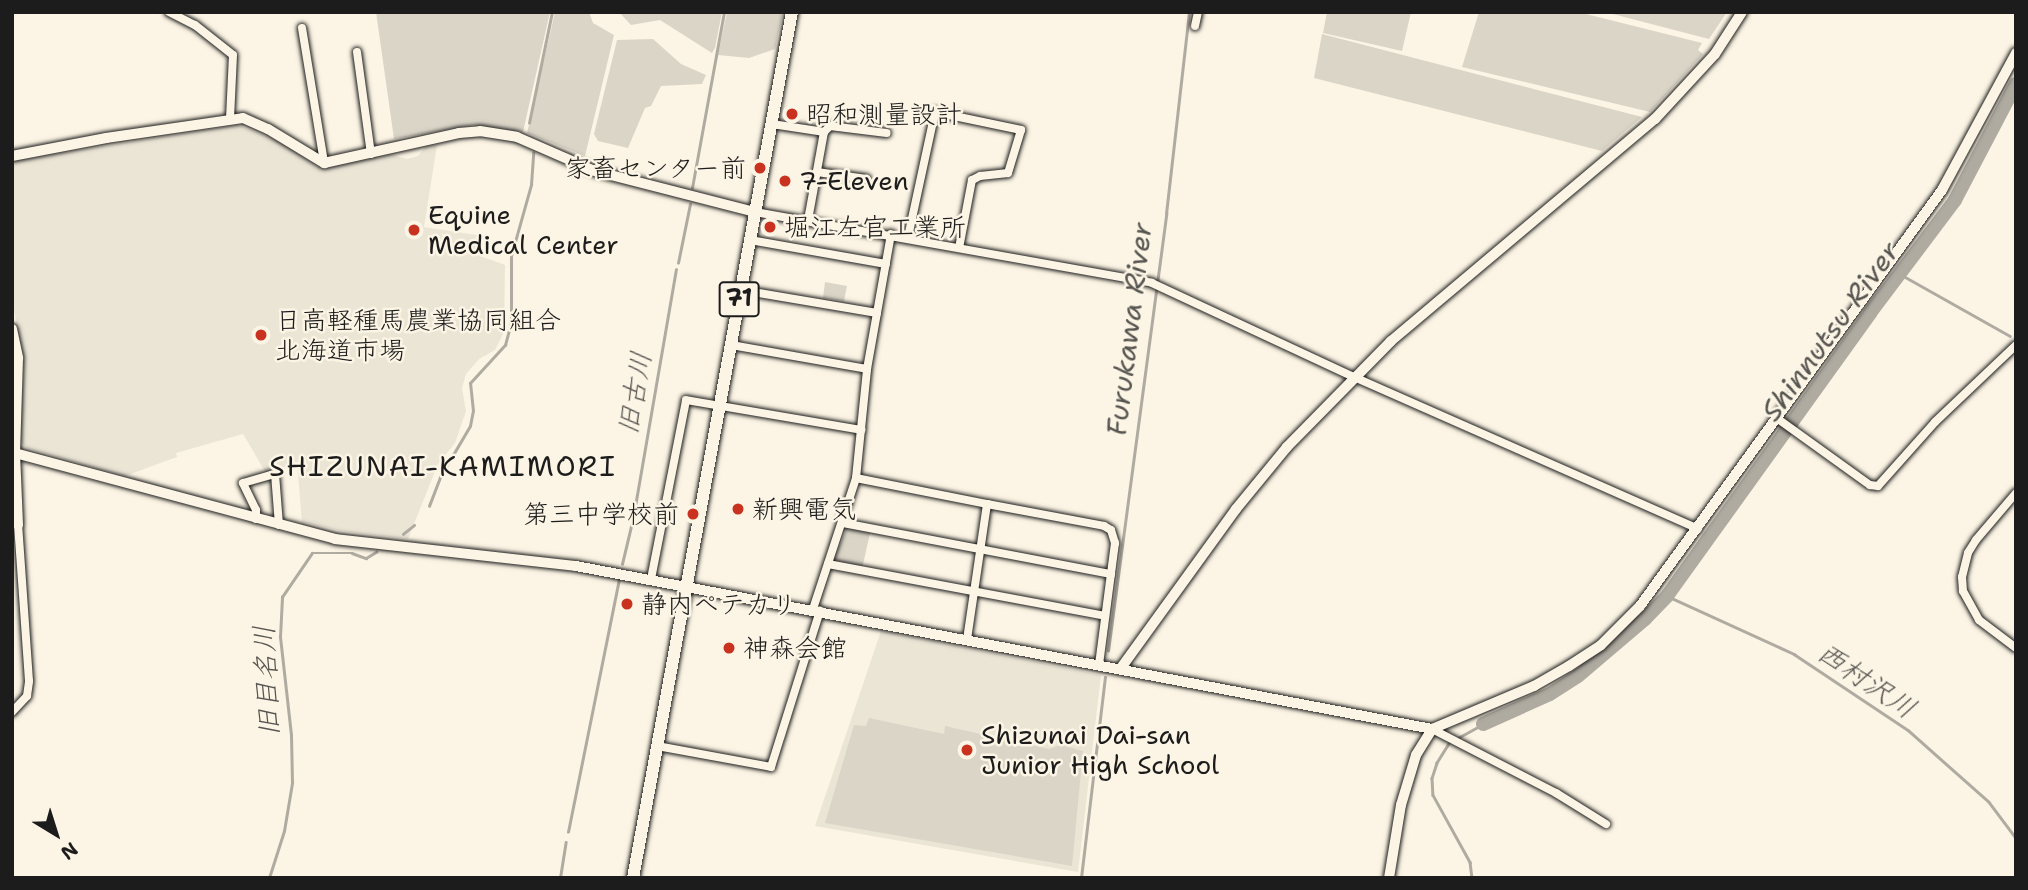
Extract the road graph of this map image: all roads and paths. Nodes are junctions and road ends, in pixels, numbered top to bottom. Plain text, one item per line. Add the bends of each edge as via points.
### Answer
1 (169, 12) edge
2 (792, 12) edge
3 (1198, 12) edge
4 (1742, 12) edge
5 (1195, 26) dead end
6 (302, 28) dead end
7 (357, 52) dead end
8 (2016, 52) edge
9 (230, 119) junction
10 (772, 124) junction
11 (824, 132) junction
12 (887, 133) dead end
13 (371, 154) junction
14 (12, 156) edge
15 (324, 163) junction
16 (817, 172) junction
17 (867, 179) dead end
18 (755, 212) junction
19 (808, 220) junction
20 (891, 234) junction
21 (908, 237) junction
22 (750, 240) junction
23 (959, 248) junction
24 (886, 264) junction
25 (741, 290) junction
26 (877, 313) junction
27 (12, 328) edge
28 (731, 345) junction
29 (2016, 345) edge
30 (867, 369) junction
31 (1354, 377) junction
32 (719, 405) junction
33 (1781, 421) junction
34 (861, 430) junction
35 (15, 453) junction
36 (856, 478) junction
37 (2016, 493) edge
38 (987, 504) junction
39 (256, 519) junction
40 (843, 523) junction
41 (279, 525) junction
42 (18, 526) joint
43 (1698, 529) junction
44 (980, 548) junction
45 (828, 564) junction
46 (1111, 574) junction
47 (651, 579) junction
48 (686, 586) junction
49 (974, 592) junction
50 (817, 610) junction
51 (1105, 616) junction
52 (967, 639) junction
53 (2016, 648) edge
54 (1100, 663) junction
55 (1121, 667) junction
56 (12, 712) edge
57 (1432, 729) junction
58 (657, 746) junction
59 (1606, 824) dead end
60 (633, 878) edge
61 (1389, 878) edge

1 - 9 street via 195,24 233,55
2 - 10 main road, 71
3 - 5 street
4 - 31 street via 1715,54 1658,117 1425,311
6 - 15 street
7 - 13 street
8 - 33 street via 1942,190
9 - 14 street
9 - 15 street via 256,123
10 - 11 street
10 - 18 main road, 71
11 - 12 street via 830,126
11 - 16 street
13 - 15 street
13 - 18 street via 459,133 500,134 595,171
16 - 17 street
16 - 19 street
18 - 19 street
18 - 22 main road, 71
19 - 20 street
20 - 21 street
20 - 24 street
21 - 23 street
21 - 23 street via 935,112 1021,130 1008,173 972,180
22 - 24 street
22 - 25 main road, 71
23 - 31 street via 1156,285
24 - 26 street
25 - 26 street
25 - 28 main road, 71
26 - 30 street
27 - 35 street via 18,358
28 - 30 street
28 - 32 main road, 71
29 - 33 street via 1935,422 1878,486 1870,485
30 - 34 street
31 - 43 street
31 - 55 street via 1236,509
32 - 34 street
32 - 47 street via 686,400
32 - 48 main road, 71
33 - 43 street
34 - 36 street
35 - 39 street
35 - 42 street
36 - 38 street
36 - 40 street
37 - 53 street via 1976,540 1962,577 1963,591 1979,620
38 - 44 street
38 - 46 street via 1104,526 1114,535
39 - 41 street
39 - 41 street via 243,483 275,474
40 - 44 street
40 - 45 street
41 - 47 street via 335,539 520,557
42 - 56 street via 29,681 27,696
43 - 57 street via 1640,606 1601,645 1534,686
44 - 46 street
44 - 49 street
45 - 49 street
45 - 50 street
46 - 51 street
47 - 48 street
48 - 50 street
48 - 58 main road, 71
49 - 51 street
49 - 52 street
50 - 52 street
50 - 58 street via 771,767
51 - 54 street
52 - 54 street
54 - 55 street
55 - 57 street
57 - 59 street
57 - 61 street via 1416,755 1401,805
58 - 60 main road, 71

